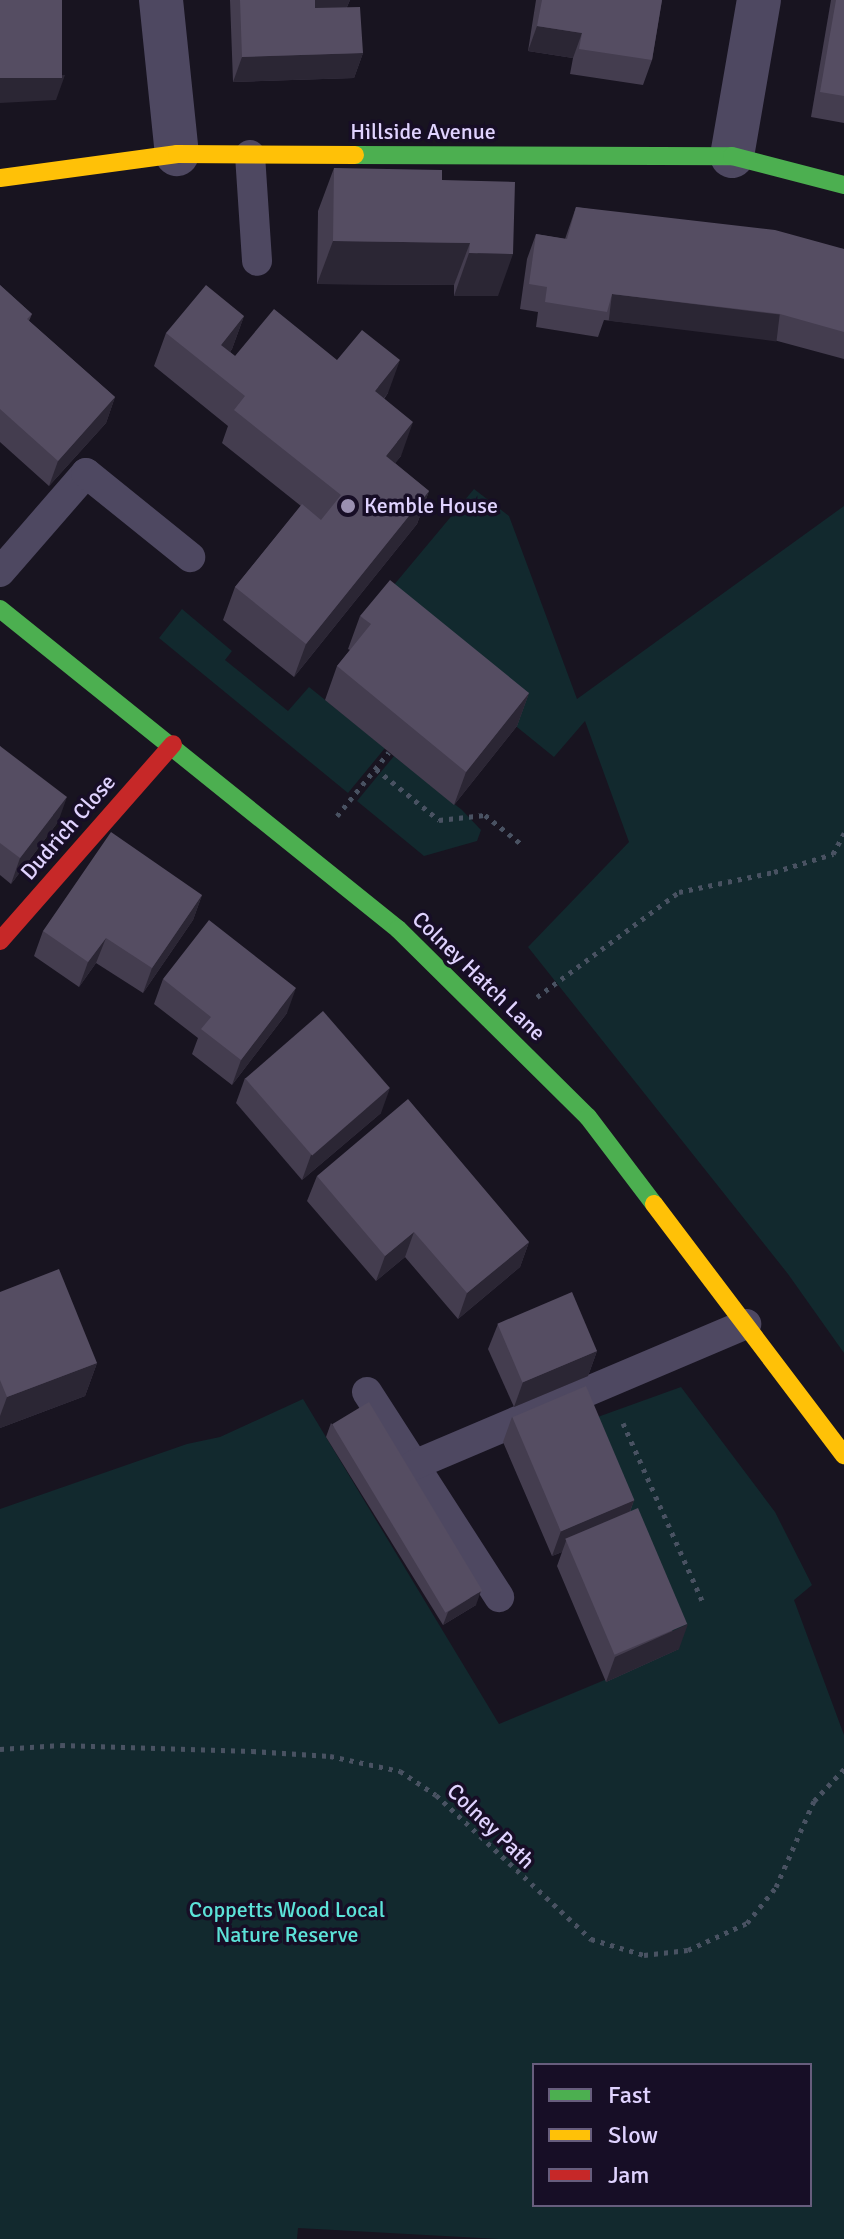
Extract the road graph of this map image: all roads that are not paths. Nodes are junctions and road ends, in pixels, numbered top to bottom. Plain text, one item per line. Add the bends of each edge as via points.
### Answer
1 (161, 0) edge
2 (759, 0) edge
3 (177, 154) junction
4 (250, 155) junction
5 (732, 156) junction
6 (0, 178) edge
7 (844, 185) edge
8 (257, 261) dead end
9 (190, 557) dead end
10 (0, 572) edge
11 (0, 609) edge
12 (173, 744) junction
13 (0, 941) edge
14 (746, 1324) junction
15 (367, 1392) dead end
16 (844, 1455) edge
17 (414, 1465) junction
18 (499, 1597) dead end

1 - 3 street
2 - 5 street
3 - 4 main road, Hillside Avenue
3 - 6 main road, Hillside Avenue
4 - 5 main road, Hillside Avenue
4 - 8 lane
5 - 7 main road, Hillside Avenue
9 - 10 lane via 86,473
11 - 12 main road, Colney Hatch Lane
12 - 13 main road, Dudrich Close
12 - 14 main road, Colney Hatch Lane via 398,929 588,1117
14 - 16 main road, Colney Hatch Lane
14 - 17 lane
15 - 17 lane
17 - 18 lane

